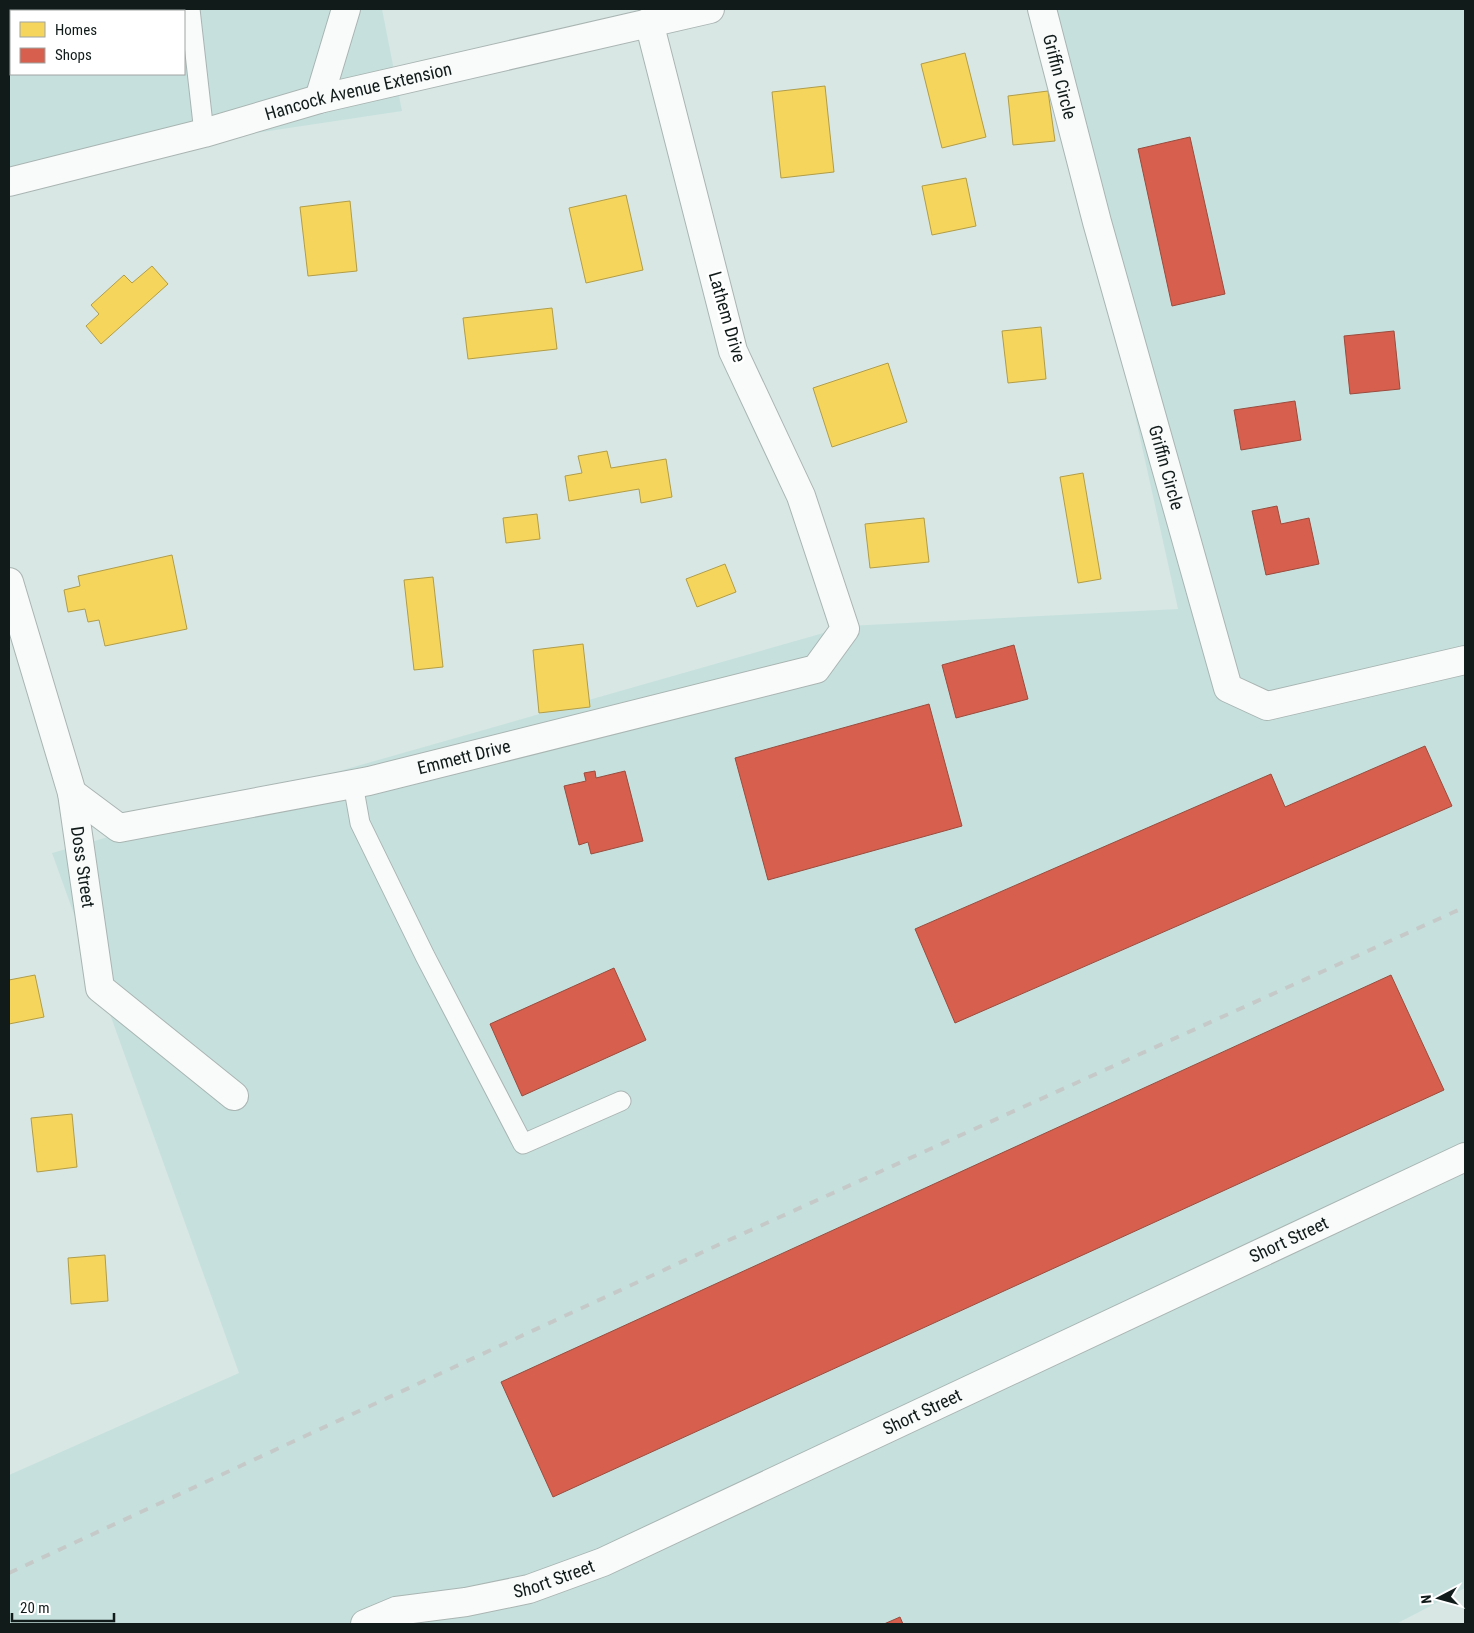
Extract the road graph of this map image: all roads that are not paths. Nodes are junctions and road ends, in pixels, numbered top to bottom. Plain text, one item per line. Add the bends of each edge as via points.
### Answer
1 (190, 9) edge
2 (346, 9) edge
3 (710, 9) edge
4 (1042, 9) edge
5 (649, 22) junction
6 (319, 98) junction
7 (204, 133) junction
8 (9, 182) edge
9 (9, 582) edge
10 (845, 629) joint
11 (1465, 660) edge
12 (353, 784) junction
13 (72, 793) junction
14 (234, 1096) dead end
15 (621, 1101) dead end
16 (1465, 1157) edge
17 (399, 1618) edge
18 (365, 1624) edge

1 - 7 lane
2 - 6 street
3 - 5 street, Hancock Avenue Extension
4 - 11 street, Griffin Circle via 1096,222 1228,688 1267,706
5 - 6 street, Hancock Avenue Extension
5 - 10 street, Lathem Drive via 733,351 801,496
6 - 7 street, Hancock Avenue Extension
7 - 8 street, Hancock Avenue Extension
9 - 13 street, Doss Street
10 - 12 street, Emmett Drive via 816,669
12 - 13 street, Emmett Drive via 120,828
12 - 15 lane via 360,823 522,1144
13 - 14 street, Doss Street via 100,988
16 - 17 street, Short Street via 603,1562 529,1589
17 - 18 street, Short Street

